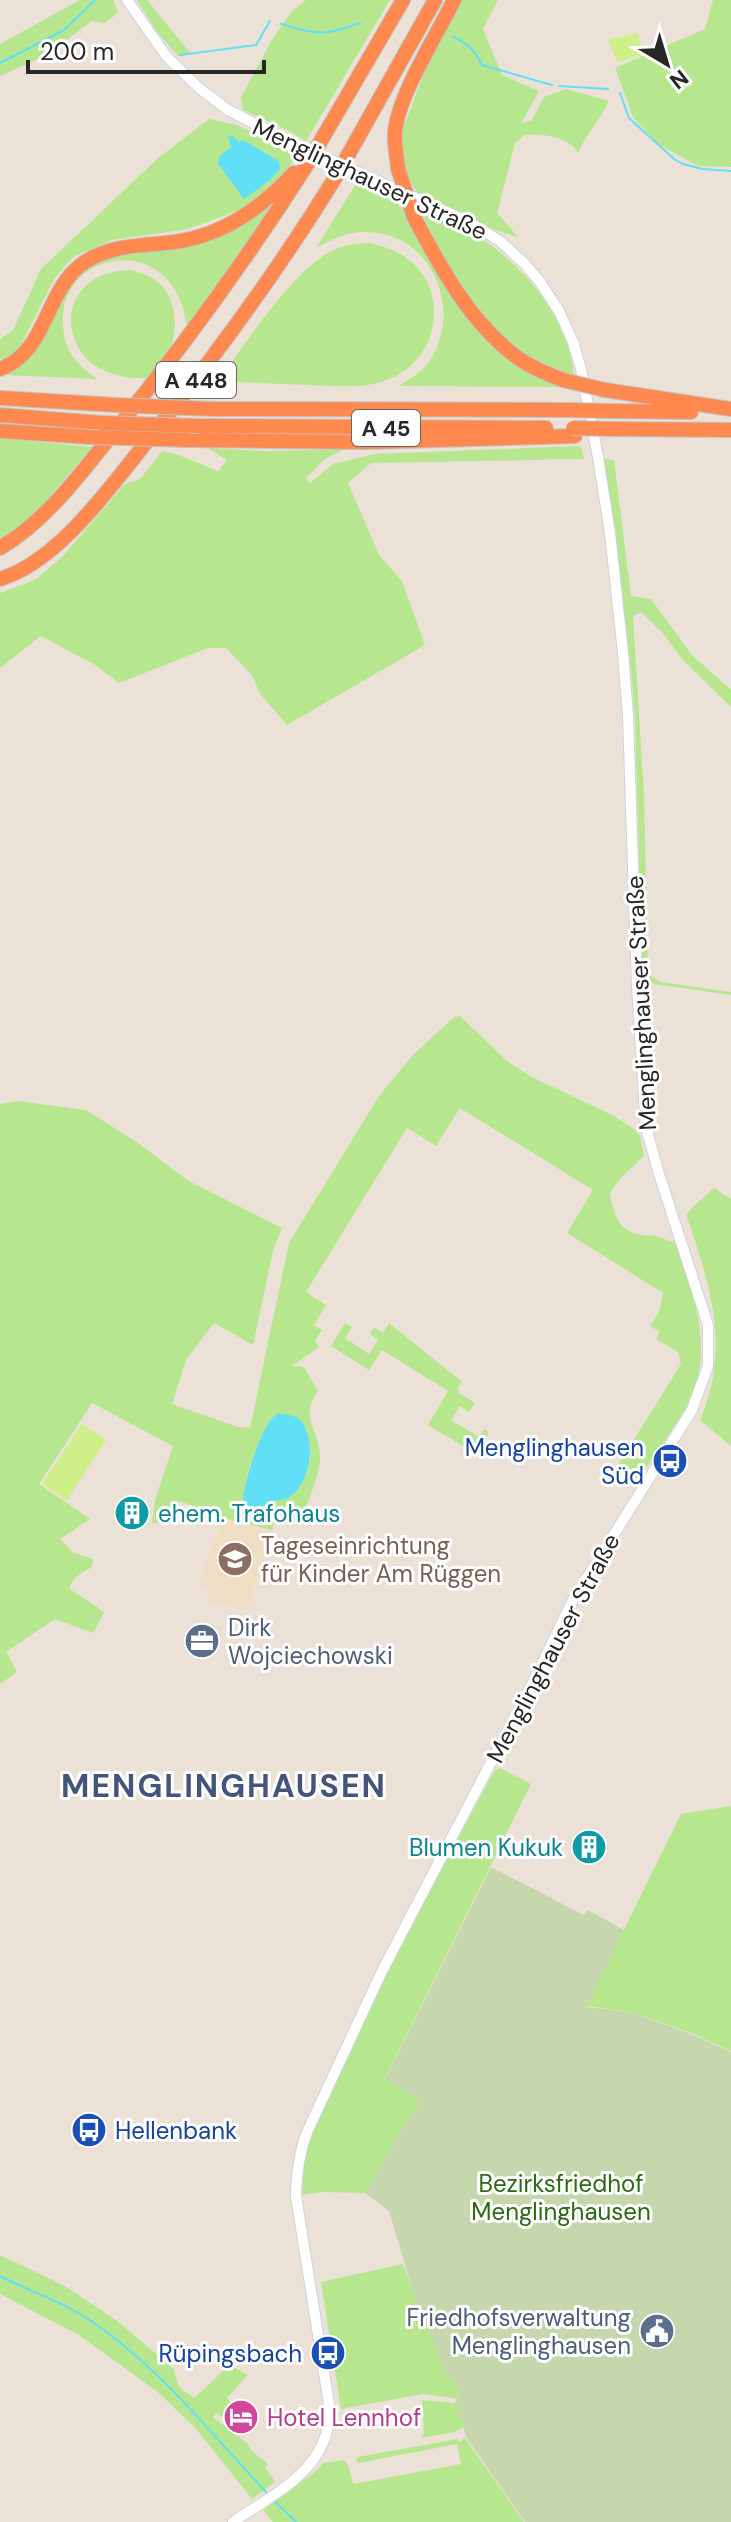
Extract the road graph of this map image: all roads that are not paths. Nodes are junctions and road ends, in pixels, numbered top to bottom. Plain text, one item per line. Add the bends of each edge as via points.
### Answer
1 (127, 0) edge
2 (403, 0) edge
3 (435, 0) edge
4 (454, 0) edge
5 (308, 159) junction
6 (0, 369) edge
7 (0, 398) edge
8 (731, 411) edge
9 (0, 415) edge
10 (731, 430) edge
11 (0, 431) edge
12 (574, 432) junction
13 (0, 548) edge
14 (0, 579) edge
15 (233, 2522) edge

1 - 15 street, Menglinghauser Straße via 167,57 213,100 500,241 540,282 564,321 581,369 619,607 646,1127 704,1308 709,1342 708,1366 692,1410 573,1600 382,1971 300,2150 296,2196 329,2423 311,2465
2 - 5 highway, A 448, bridge
3 - 14 highway, A 448, bridge via 338,173 235,329 117,478 49,552
4 - 8 highway, bridge via 407,92 395,131 398,169 414,217 462,298 489,332 535,369 605,390
5 - 6 highway via 233,224 197,238 119,248 75,269 59,289 29,350
5 - 13 highway, A 448 via 166,368 66,490
7 - 8 highway, A 45, bridge via 212,409
9 - 12 highway, A 45, bridge via 199,426
10 - 12 highway, A 45, bridge
11 - 12 highway, bridge via 367,442

